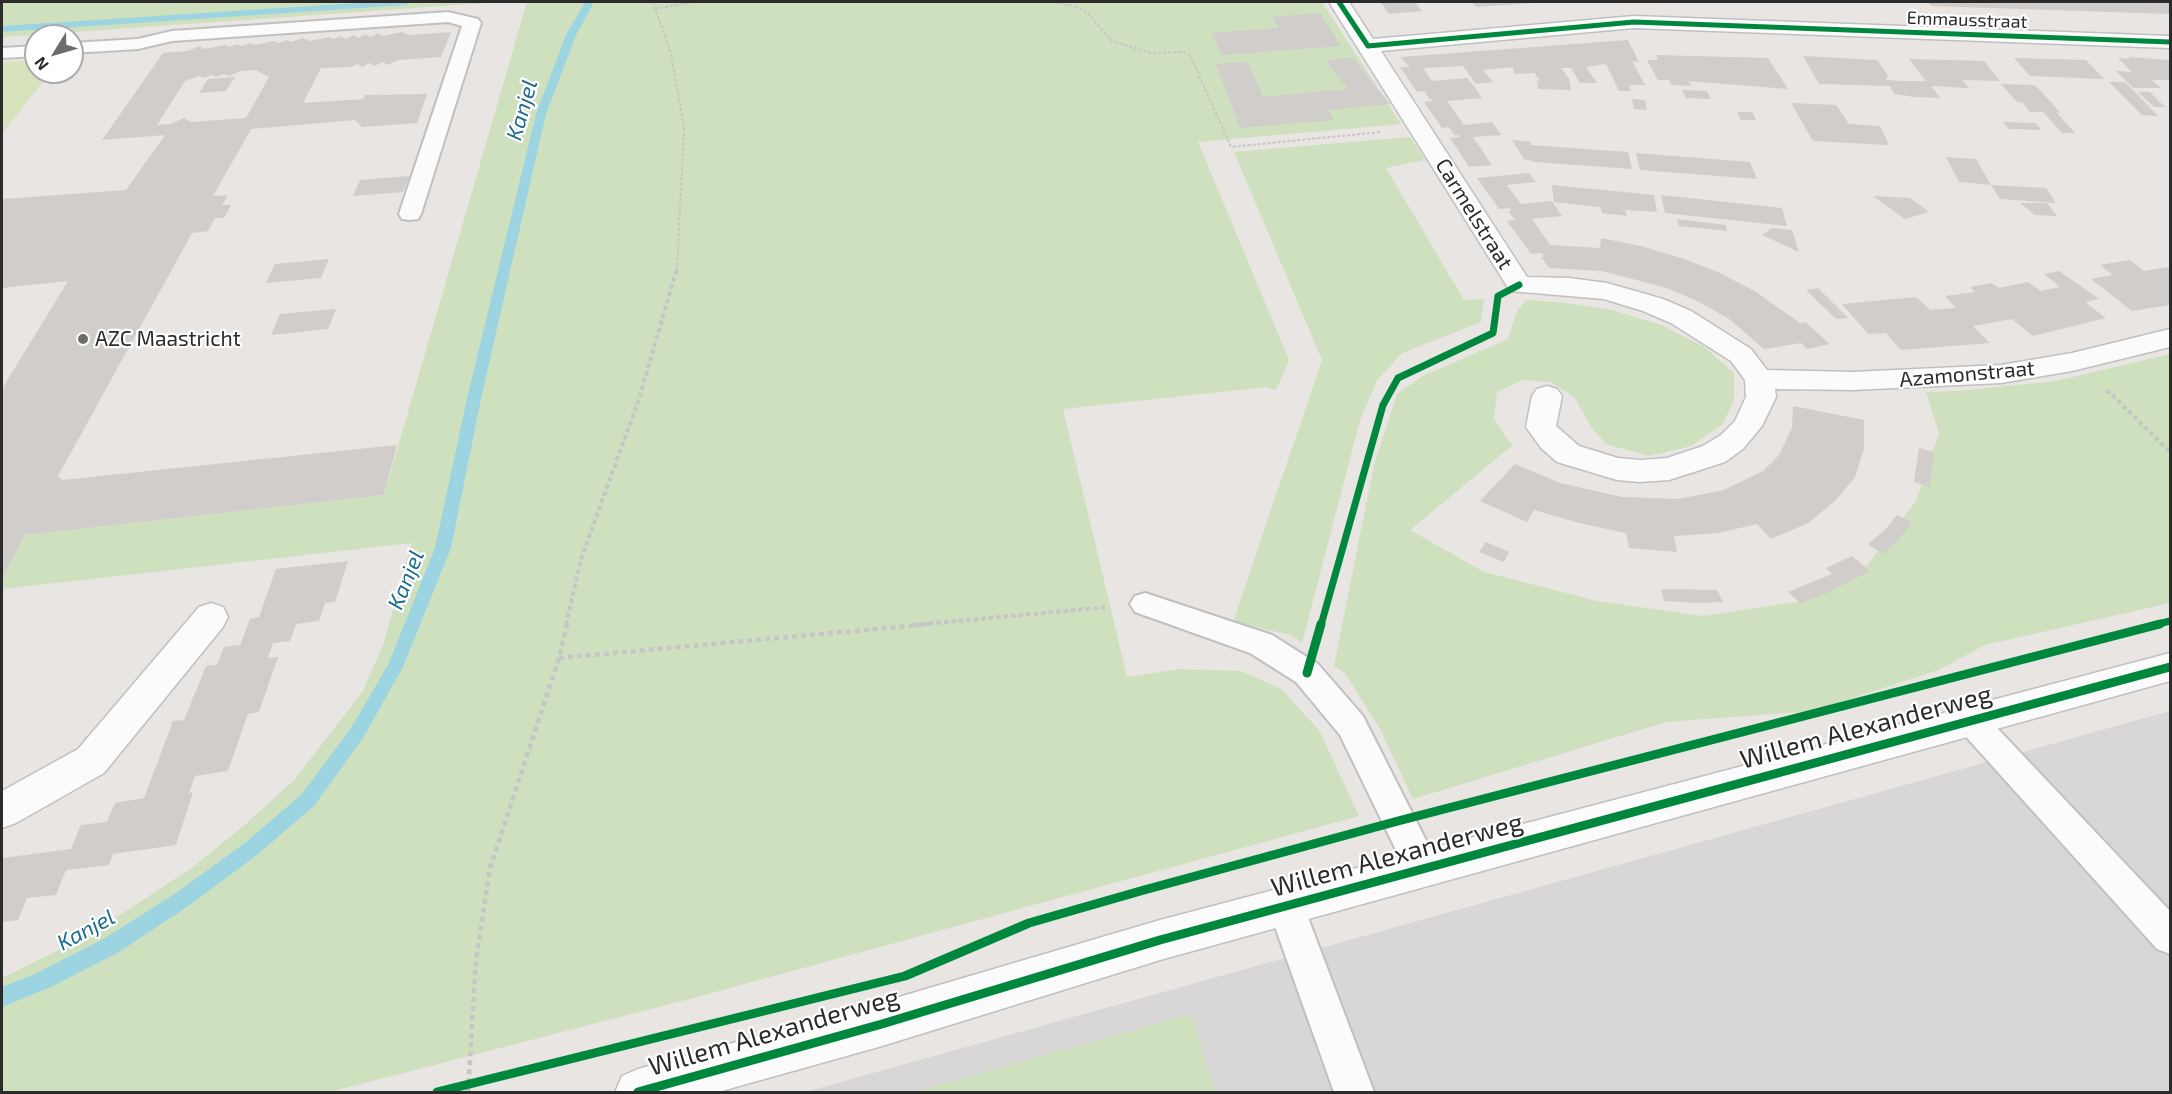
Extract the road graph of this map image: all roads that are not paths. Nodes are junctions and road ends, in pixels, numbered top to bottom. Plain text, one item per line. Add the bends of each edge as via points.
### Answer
1 (1339, 2) edge
2 (1806, 9) dead end
3 (1824, 30) junction
4 (2170, 42) edge
5 (1368, 46) junction
6 (84, 47) edge
7 (24, 52) edge
8 (2, 53) edge
9 (411, 214) dead end
10 (2170, 338) edge
11 (1759, 379) junction
12 (1547, 396) dead end
13 (1145, 604) road end
14 (212, 617) dead end
15 (2170, 667) edge
16 (1971, 721) junction
17 (2, 811) edge
18 (1423, 870) junction
19 (1286, 907) junction
20 (2170, 937) edge
21 (638, 1092) edge
22 (1354, 1092) edge

1 - 5 street, Carmelstraat
2 - 3 street
3 - 4 street, Emmausstraat
3 - 5 street, Emmausstraat via 1634,22
5 - 11 street, Carmelstraat via 1519,285 1607,291 1653,305 1741,355
6 - 9 lane via 138,44 172,36 448,17 472,23
7 - 8 lane
10 - 11 street, Azamonstraat via 2072,362 2001,374 1853,381
11 - 12 street via 1761,397 1747,426 1713,454 1669,469 1617,469 1568,454 1541,427
13 - 18 lane via 1261,644 1307,673 1353,726
14 - 17 street via 91,761
15 - 16 street, Willem Alexanderweg
16 - 18 street, Willem Alexanderweg
16 - 20 lane
18 - 19 street, Willem Alexanderweg
19 - 21 street, Willem Alexanderweg
19 - 22 lane

